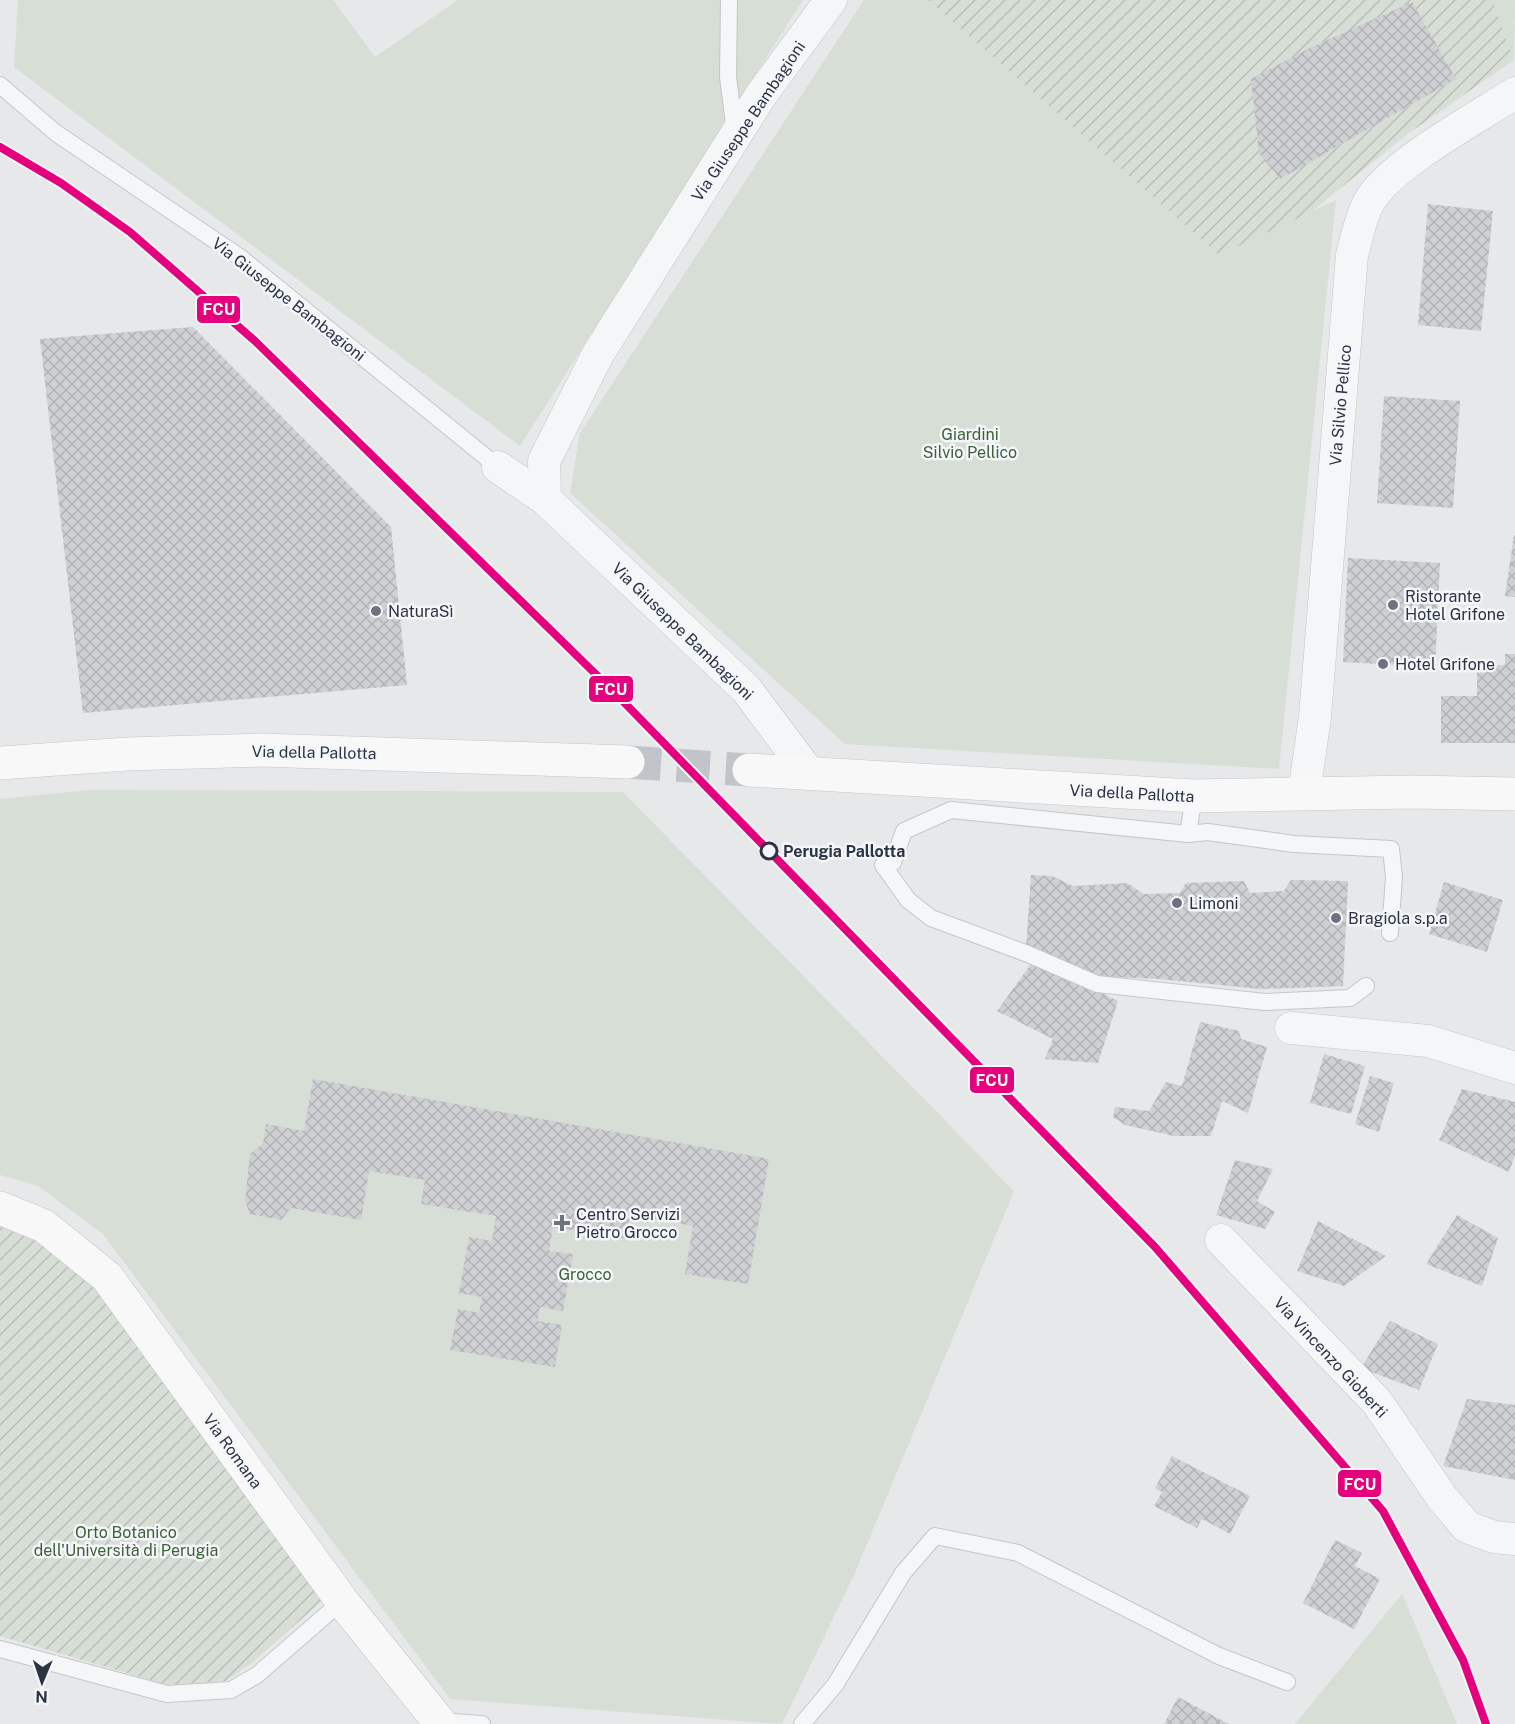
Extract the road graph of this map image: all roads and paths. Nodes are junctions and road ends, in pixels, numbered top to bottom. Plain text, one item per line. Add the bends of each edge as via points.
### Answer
1 (729, 0) edge
2 (831, 0) edge
3 (0, 85) edge
4 (1515, 93) edge
5 (736, 136) junction
6 (498, 466) joint
7 (545, 499) junction
8 (628, 762) tunnel mouth
9 (0, 763) edge
10 (749, 770) tunnel mouth
11 (809, 773) junction
12 (1304, 793) junction
13 (1515, 794) edge
14 (1194, 796) junction
15 (1188, 834) junction
16 (1390, 933) dead end
17 (1366, 986) dead end
18 (1292, 1028) dead end
19 (1515, 1068) edge
20 (0, 1208) edge
21 (1221, 1240) dead end
22 (1515, 1539) edge
23 (342, 1601) junction
24 (0, 1649) edge
25 (1287, 1682) dead end
26 (439, 1723) edge
27 (482, 1724) edge
28 (802, 1724) edge

1 - 5 lane via 728,77
2 - 5 street, Via Giuseppe Bambagioni
3 - 6 lane, Via Giuseppe Bambagioni via 56,133 242,258
4 - 12 street, Via Silvio Pellico via 1393,172 1369,201 1361,221 1352,255 1315,717
5 - 7 street, Via Giuseppe Bambagioni via 598,354 544,461
6 - 7 street, Via Giuseppe Bambagioni
7 - 11 street, Via Giuseppe Bambagioni via 746,689
8 - 9 main road, Via della Pallotta via 261,750
10 - 11 main road, Via della Pallotta
11 - 14 main road, Via della Pallotta
12 - 13 main road, Via della Pallotta
12 - 14 main road, Via della Pallotta
14 - 15 lane
15 - 16 lane via 1208,832 1294,844 1391,849 1394,877
15 - 17 lane via 951,810 904,831 893,862 883,865 908,900 931,918 1097,984 1265,1002 1350,999
18 - 19 street via 1428,1041
20 - 23 main road, Via Romana via 44,1226 107,1277
21 - 22 street, Via Vincenzo Gioberti via 1377,1402 1443,1499 1467,1527 1494,1537
23 - 24 lane via 257,1675 231,1690 167,1694
23 - 26 main road, Via Romana
25 - 28 lane via 1219,1656 1018,1552 935,1536 903,1573 835,1685
26 - 27 lane

